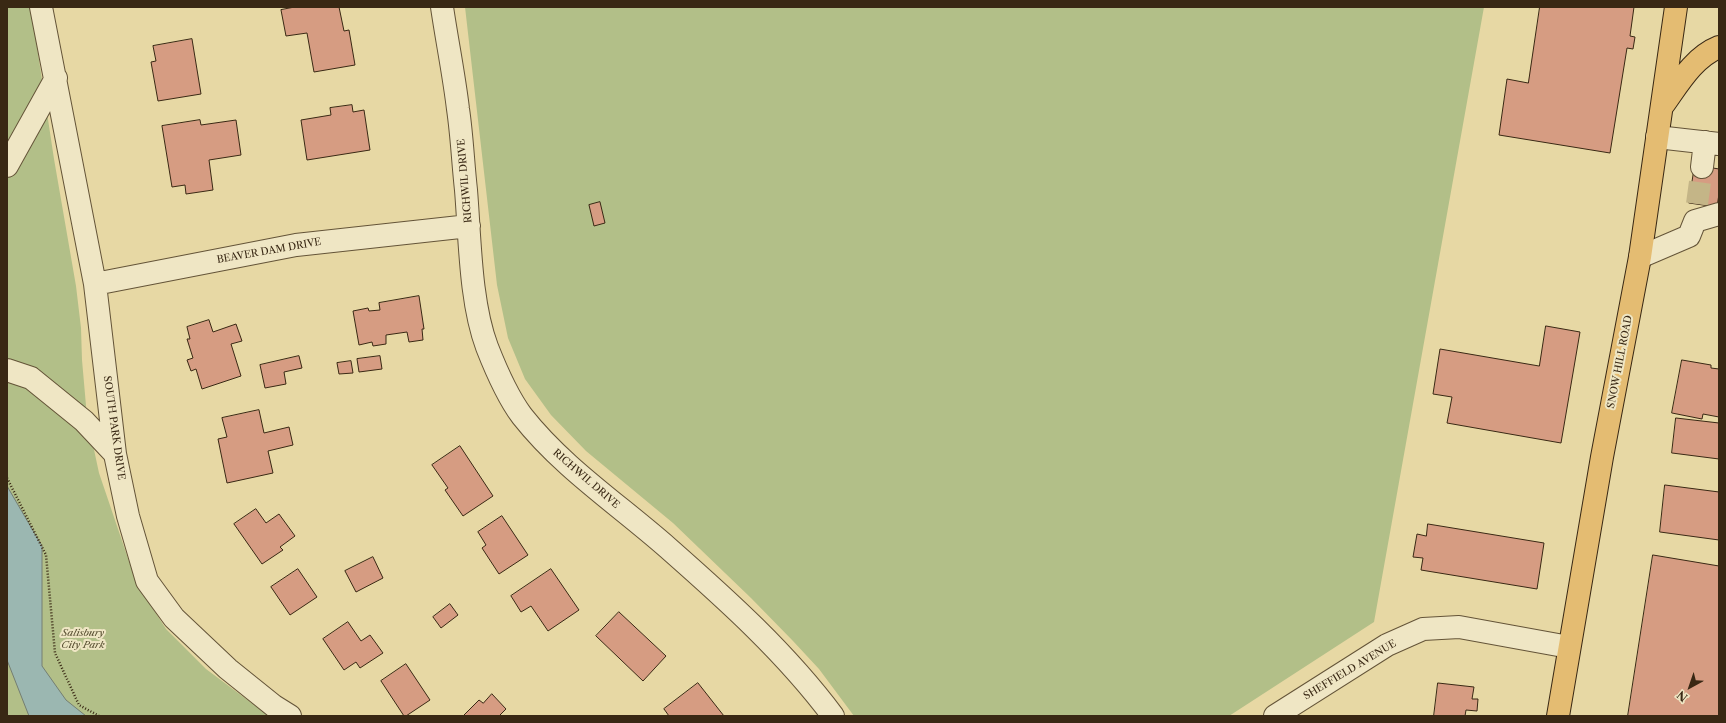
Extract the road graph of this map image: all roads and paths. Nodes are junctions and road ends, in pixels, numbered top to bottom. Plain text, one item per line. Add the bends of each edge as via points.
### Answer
1 (41, 7) edge
2 (442, 7) edge
3 (1676, 7) edge
4 (1719, 47) edge
5 (56, 78) junction
6 (1662, 106) junction
7 (1657, 137) junction
8 (1712, 143) edge
9 (7, 166) edge
10 (1702, 167) tunnel mouth
11 (1719, 214) edge
12 (469, 226) junction
13 (1640, 257) junction
14 (95, 284) junction
15 (7, 370) edge
16 (115, 454) junction
17 (7, 478) edge
18 (1569, 647) junction
19 (99, 716) edge
20 (290, 716) edge
21 (833, 716) edge
22 (1275, 716) edge
23 (1558, 716) edge

1 - 5 street, SOUTH PARK DRIVE
2 - 12 street, RICHWIL DRIVE via 459,111
3 - 6 main road, SNOW HILL ROAD
4 - 6 main road via 1694,64
5 - 9 street
5 - 14 street, SOUTH PARK DRIVE
6 - 7 main road, SNOW HILL ROAD
7 - 8 street
7 - 13 main road, SNOW HILL ROAD
8 - 10 street
11 - 13 street via 1696,213 1689,236
12 - 14 street, BEAVER DAM DRIVE via 296,245
12 - 21 street, RICHWIL DRIVE via 476,301 486,345 501,380 521,414 576,473 667,547 785,657
13 - 18 main road, SNOW HILL ROAD
14 - 16 street, SOUTH PARK DRIVE
15 - 16 street via 30,378 84,421
16 - 20 street, SOUTH PARK DRIVE via 128,516 147,581 174,618 228,670
17 - 19 path via 46,555 54,653 79,705
18 - 22 street, SHEFFIELD AVENUE via 1459,627 1423,629 1387,645
18 - 23 main road, SNOW HILL ROAD

